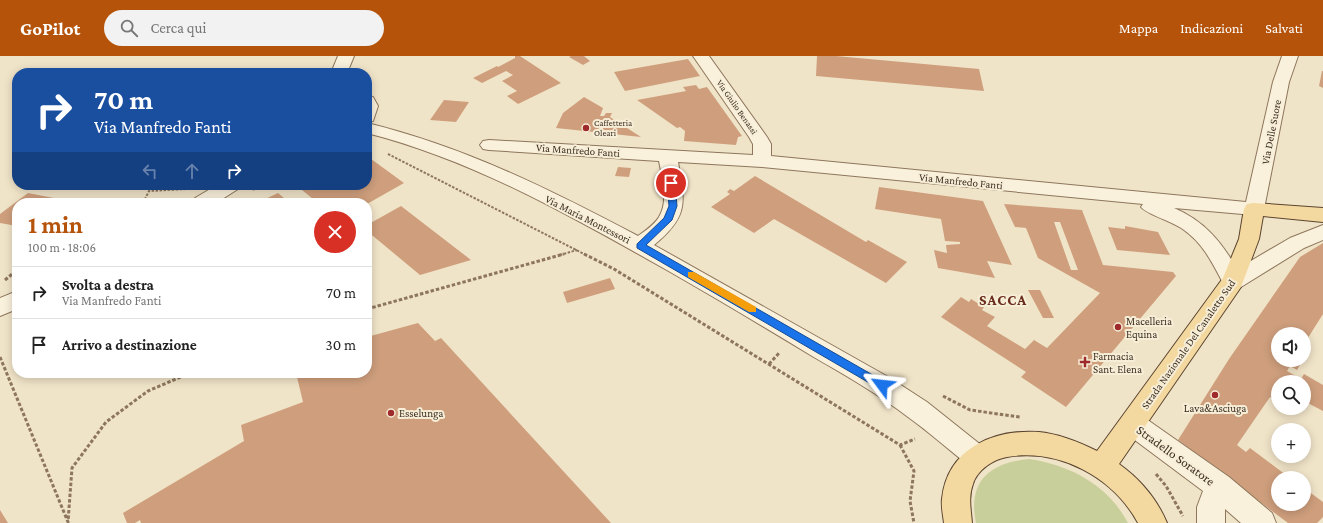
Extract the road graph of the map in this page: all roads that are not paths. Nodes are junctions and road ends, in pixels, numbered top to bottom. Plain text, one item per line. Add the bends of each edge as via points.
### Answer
1 (346, 56) edge
2 (701, 56) edge
3 (1290, 56) edge
4 (341, 68) edge
5 (372, 129) edge
6 (489, 145) dead end
7 (668, 156) junction
8 (762, 162) junction
9 (215, 190) edge
10 (196, 196) edge
11 (1115, 196) junction
12 (1254, 209) junction
13 (1323, 215) edge
14 (1323, 232) edge
15 (640, 246) junction
16 (1233, 282) junction
17 (12, 302) edge
18 (0, 308) edge
19 (1133, 424) junction
20 (977, 457) junction
21 (1101, 467) junction
22 (1218, 486) junction
23 (958, 523) edge
24 (1153, 523) edge
25 (1211, 523) edge
26 (1262, 523) edge

1 - 4 street
2 - 8 street, Via Giulio Benassi via 762,144
3 - 12 street, Via Delle Suore
5 - 15 street, Via Maria Montessori via 412,139 468,159
6 - 7 street, Via Manfredo Fanti
7 - 8 street, Via Manfredo Fanti
7 - 15 street via 673,196 672,212 664,224
8 - 11 street, Via Manfredo Fanti
9 - 10 street
11 - 12 street, Via Manfredo Fanti
11 - 16 street via 1158,209 1189,223 1212,244
12 - 13 main road
12 - 16 main road, Strada Nazionale Del Canaletto Sud via 1249,239
14 - 16 street via 1297,243
15 - 20 street, Via Maria Montessori via 882,385
16 - 19 main road, Strada Nazionale Del Canaletto Sud
17 - 18 street
19 - 21 main road, Strada Nazionale Del Canaletto Sud
19 - 22 street, Stradello Soratore
20 - 21 main road via 990,449 1024,442 1062,448
20 - 23 main road via 969,464 959,482 955,500
21 - 24 main road via 1136,497
22 - 25 street, Stradello Soratore via 1211,507
22 - 26 street, Stradello Soratore

